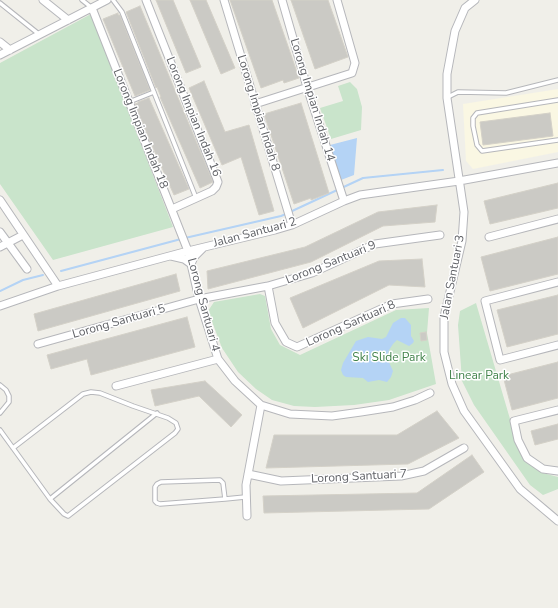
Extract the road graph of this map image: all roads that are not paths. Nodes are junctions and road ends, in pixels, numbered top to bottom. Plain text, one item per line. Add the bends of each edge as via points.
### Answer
1 (43, 0) edge
2 (82, 0) edge
3 (107, 0) edge
4 (113, 0) edge
5 (146, 0) edge
6 (224, 0) edge
7 (282, 0) edge
8 (337, 0) edge
9 (475, 0) edge
10 (0, 4) edge
11 (92, 8) junction
12 (68, 20) junction
13 (40, 35) junction
14 (0, 42) edge
15 (10, 50) junction
16 (0, 55) edge
17 (558, 80) edge
18 (307, 88) junction
19 (154, 92) junction
20 (447, 98) junction
21 (558, 100) edge
22 (129, 102) junction
23 (255, 104) junction
24 (558, 140) edge
25 (558, 163) edge
26 (459, 180) junction
27 (196, 198) junction
28 (343, 198) junction
29 (0, 200) edge
30 (172, 210) junction
31 (558, 219) edge
32 (291, 222) junction
33 (0, 232) edge
34 (23, 235) junction
35 (440, 235) dead end
36 (489, 237) dead end
37 (8, 243) junction
38 (0, 247) edge
39 (204, 247) junction
40 (188, 251) junction
41 (171, 256) junction
42 (191, 264) junction
43 (26, 269) dead end
44 (558, 282) edge
45 (58, 286) junction
46 (268, 286) junction
47 (199, 299) junction
48 (428, 299) dead end
49 (0, 306) edge
50 (38, 344) dead end
51 (558, 345) edge
52 (218, 359) junction
53 (0, 386) edge
54 (116, 386) dead end
55 (430, 393) dead end
56 (261, 405) junction
57 (558, 410) edge
58 (0, 413) edge
59 (157, 413) junction
60 (0, 430) edge
61 (13, 448) junction
62 (464, 448) dead end
63 (558, 471) edge
64 (248, 474) junction
65 (245, 497) junction
66 (50, 499) junction
67 (225, 499) junction
68 (247, 516) dead end
69 (558, 521) edge

1 - 12 street
2 - 11 lane
3 - 11 street
4 - 19 lane via 122,12
5 - 27 street, Lorong Impian Indah 16 via 218,182 212,191
6 - 23 street, Lorong Impian Indah 8
7 - 18 street, Lorong Impian Indah 14
8 - 18 street via 355,63 352,73
9 - 20 street, Jalan Santuari 3 via 465,8 455,31 447,74
10 - 13 lane
11 - 12 street
11 - 22 street, Lorong Impian Indah 18
12 - 13 street
13 - 15 street
14 - 15 street
15 - 16 street
17 - 20 lane via 506,93 458,92
18 - 23 street
18 - 28 street, Lorong Impian Indah 14
19 - 22 lane
19 - 27 lane
20 - 26 street, Jalan Santuari 3
21 - 24 lane via 477,113 473,118 473,126 476,141 482,151
22 - 30 street, Lorong Impian Indah 18
23 - 32 street, Lorong Impian Indah 8
25 - 26 street, Jalan Santuari 2
26 - 28 street, Jalan Santuari 2
26 - 69 street, Jalan Santuari 3 via 464,212 462,241 444,317 444,352 452,384 464,411 520,489
27 - 30 street, Lorong Impian Indah 16
28 - 32 street, Jalan Santuari 2
29 - 34 street
30 - 40 street, Lorong Impian Indah 18
31 - 36 street
32 - 39 street, Jalan Santuari 2 via 255,236
33 - 37 street
34 - 37 street
34 - 45 street
35 - 46 street, Lorong Santuari 9 via 375,244 312,273
37 - 38 street
37 - 43 street
39 - 40 street, Jalan Santuari 2
39 - 42 street
40 - 41 street, Jalan Santuari 2
40 - 42 street, Lorong Santuari 4
41 - 42 street via 184,259
41 - 45 street, Jalan Santuari 2
42 - 47 street, Lorong Santuari 4
44 - 51 street via 485,301 500,360
45 - 49 street, Jalan Santuari 2
46 - 47 street, Lorong Santuari 9
46 - 48 street, Lorong Santuari 8 via 275,323 286,342 297,347 392,304
47 - 50 street, Lorong Santuari 5
47 - 52 street, Lorong Santuari 4
52 - 54 street, Lorong Santuari 4
52 - 56 street, Lorong Santuari 4 via 235,381
53 - 58 lane via 6,390 9,402
55 - 56 street, Lorong Santuari 4 via 393,407 332,416 290,414
56 - 64 street
57 - 63 street via 514,421 518,440 528,458 544,468
59 - 61 lane via 100,392 91,392 84,394
59 - 66 lane
59 - 66 lane via 176,423 178,429 175,433 68,516
60 - 61 lane
61 - 66 lane
62 - 64 street, Lorong Santuari 7 via 424,471 402,476 281,481
64 - 65 street
65 - 67 lane
65 - 68 street
67 - 67 lane via 160,504 155,500 155,487 161,482 220,480 223,483

